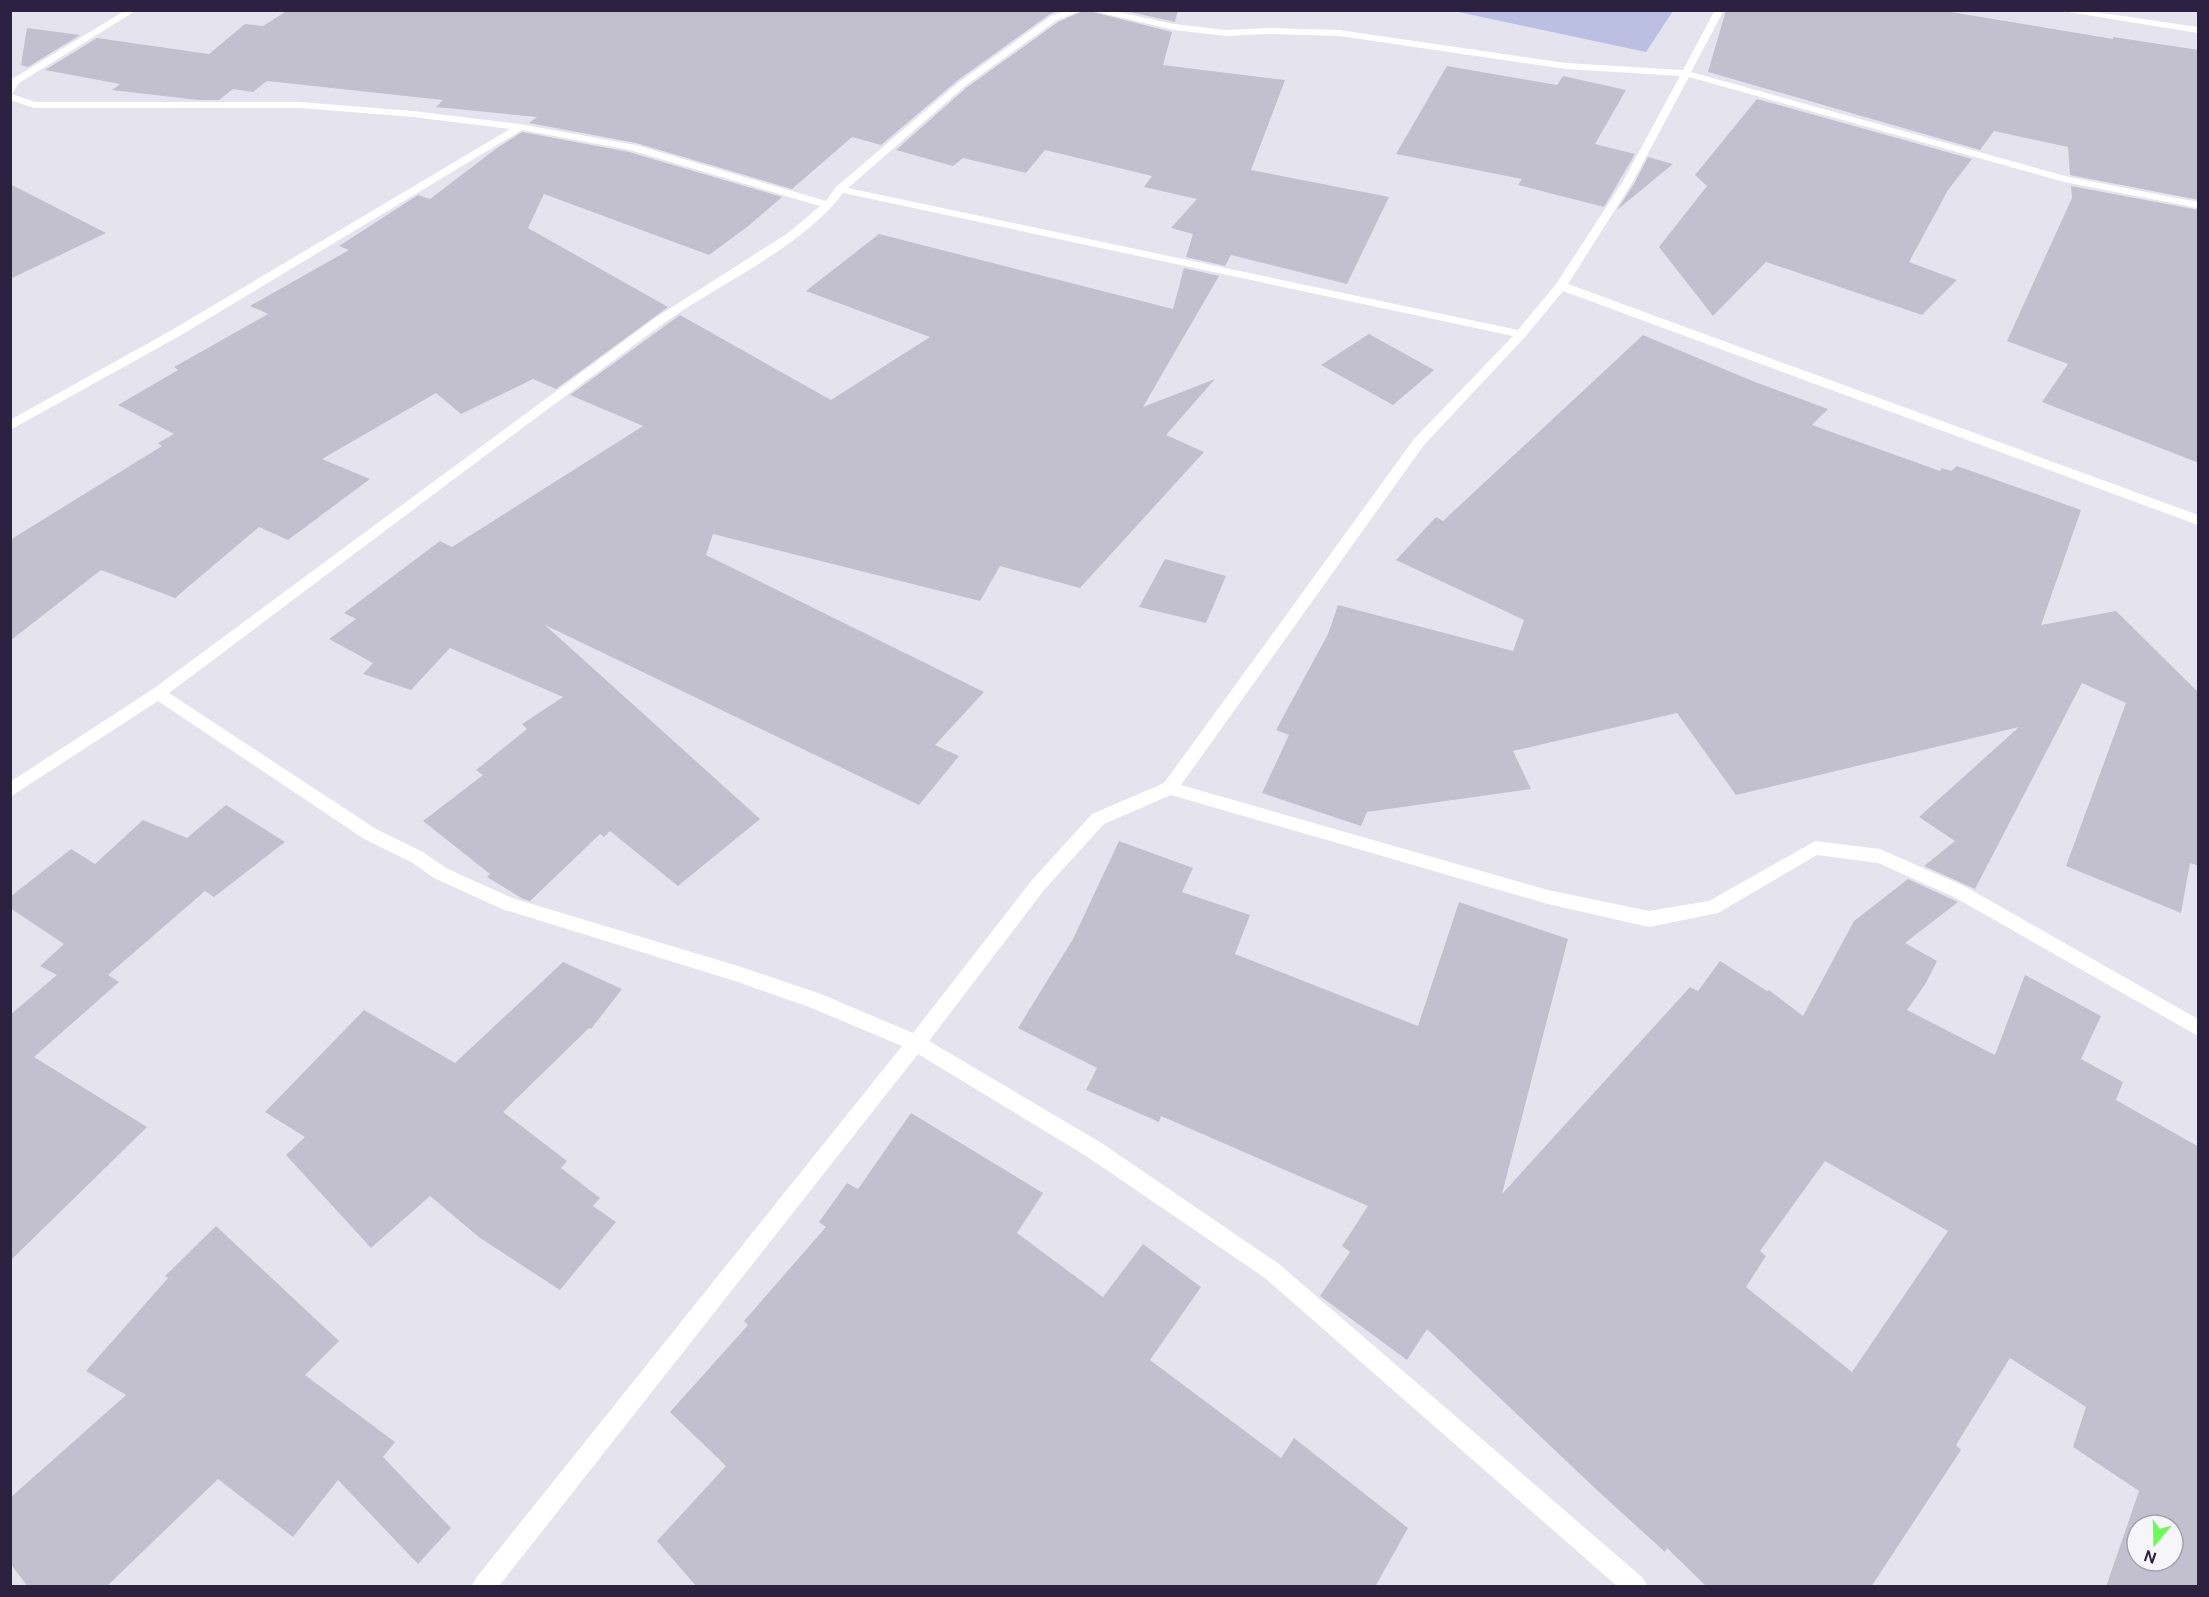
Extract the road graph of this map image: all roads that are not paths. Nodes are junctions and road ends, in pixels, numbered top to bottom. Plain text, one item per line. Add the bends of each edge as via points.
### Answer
1 (133, 10) edge
2 (1079, 10) edge
3 (1094, 10) edge
4 (1720, 10) edge
5 (2060, 10) edge
6 (2199, 30) edge
7 (1684, 73) junction
8 (10, 92) edge
9 (10, 97) edge
10 (520, 127) junction
11 (840, 189) junction
12 (828, 205) junction
13 (2199, 205) edge
14 (1561, 286) junction
15 (1521, 334) junction
16 (10, 426) edge
17 (2199, 520) edge
18 (158, 693) junction
19 (1170, 788) junction
20 (10, 791) edge
21 (2199, 1028) edge
22 (916, 1043) junction
23 (484, 1587) edge
24 (1635, 1587) edge

1 - 8 street via 15,81
2 - 11 street via 1054,18 962,84
3 - 7 street via 1216,32 1339,33 1566,66
4 - 7 street
5 - 6 street
7 - 13 street via 2068,180
7 - 14 street via 1627,183
9 - 10 street via 34,105 300,105
10 - 12 street via 632,147
10 - 16 street via 174,334
11 - 12 street
11 - 15 street
12 - 18 street via 792,235 659,321
14 - 15 street
14 - 17 street
15 - 19 street via 1419,442
18 - 20 street
18 - 22 street via 370,834 474,890 771,985
19 - 21 street via 1548,897 1649,919 1712,908 1815,848 1880,856 1960,892
19 - 22 street via 1098,819 1038,885
22 - 23 street
22 - 24 street via 1093,1149 1272,1271

